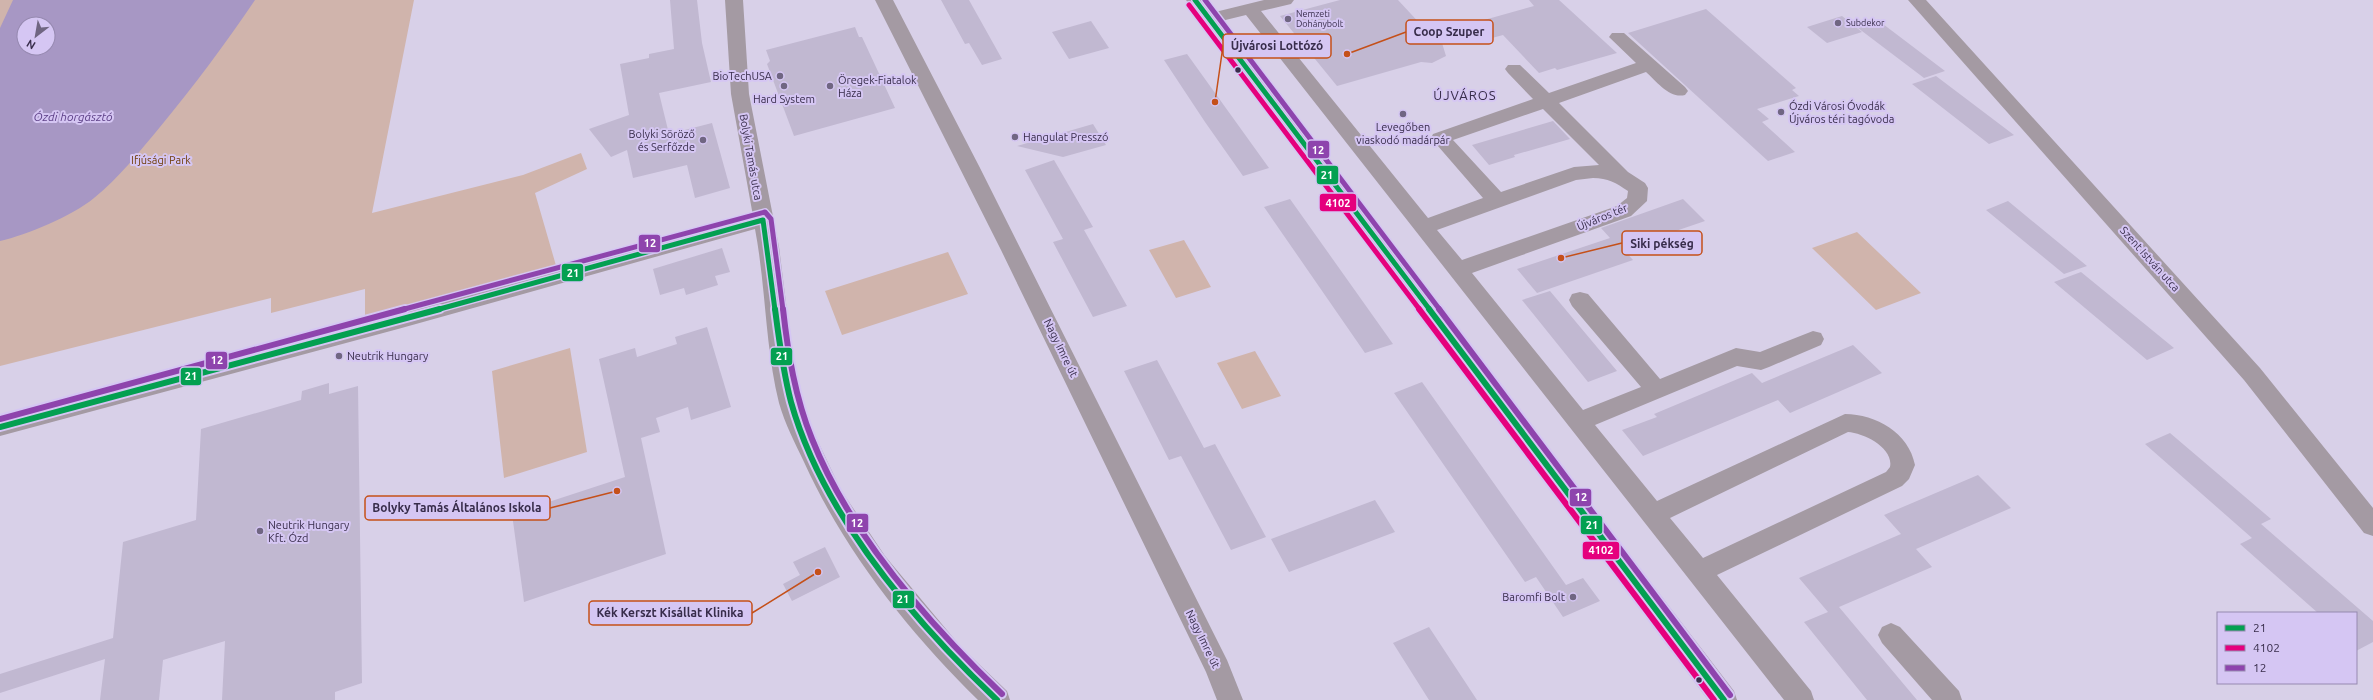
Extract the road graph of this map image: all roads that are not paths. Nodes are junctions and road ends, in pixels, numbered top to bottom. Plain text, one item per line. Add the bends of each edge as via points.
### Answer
1 (734, 0) edge
2 (884, 0) edge
3 (1195, 0) edge
4 (1285, 0) edge
5 (1917, 0) edge
6 (1250, 9) junction
7 (1209, 20) junction
8 (1618, 37) dead end
9 (1649, 64) junction
10 (1514, 69) dead end
11 (1679, 91) dead end
12 (1546, 101) junction
13 (1619, 174) junction
14 (1497, 201) junction
15 (763, 220) junction
16 (1423, 227) junction
17 (1457, 270) junction
18 (1580, 300) dead end
19 (1813, 339) dead end
20 (1657, 390) junction
21 (1578, 422) junction
22 (0, 427) edge
23 (1652, 515) junction
24 (2373, 526) edge
25 (1698, 572) junction
26 (1891, 635) dead end
27 (997, 700) edge
28 (1230, 700) edge
29 (1724, 700) edge
30 (1801, 700) edge
31 (1949, 700) edge

1 - 15 street, Bolyki Tamás utca via 740,94
2 - 28 street, Nagy Imre út via 965,153 1067,359 1218,669
3 - 7 main road
4 - 6 street
5 - 24 street, Szent István utca via 2252,374
6 - 7 street
6 - 16 street
7 - 29 main road
8 - 9 street
9 - 11 street
9 - 12 street
10 - 12 street
12 - 13 street
12 - 14 street via 1440,138
13 - 14 street, Újváros tér via 1599,170 1574,174
13 - 17 street, Újváros tér via 1638,188 1637,201 1624,211
14 - 16 street, Újváros tér
15 - 22 street
15 - 27 street, Bolyki Tamás utca via 769,247 782,367 791,404 813,460 832,497 876,564 952,656
16 - 17 street
17 - 21 street
18 - 20 street
19 - 20 street via 1761,361 1736,357
20 - 21 street
21 - 23 street
23 - 25 street
23 - 25 street via 1845,423 1869,427 1899,452 1904,468 1901,475
25 - 30 street
26 - 31 street

